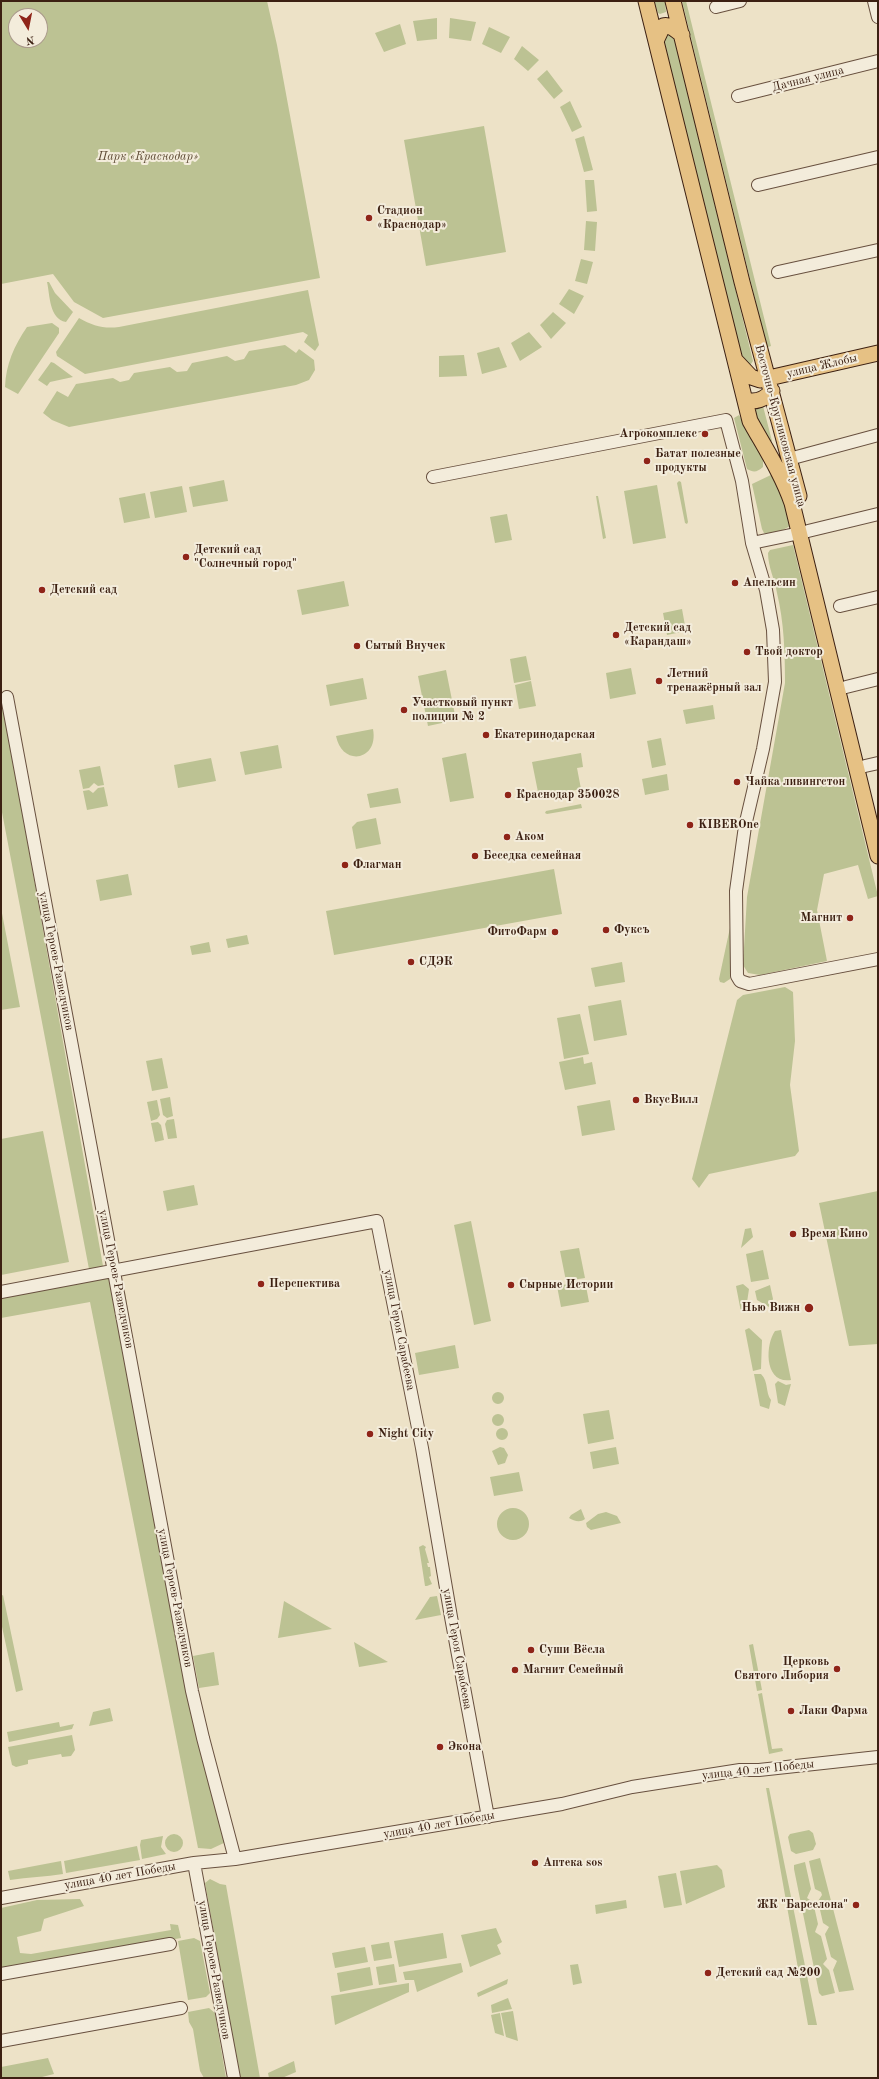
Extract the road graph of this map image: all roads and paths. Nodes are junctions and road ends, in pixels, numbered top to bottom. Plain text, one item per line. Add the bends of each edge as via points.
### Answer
1 (740, 1) edge
2 (874, 1) edge
3 (674, 4) edge
4 (647, 6) edge
5 (716, 7) dead end
6 (878, 17) edge
7 (682, 34) junction
8 (656, 41) junction
9 (878, 61) edge
10 (738, 96) dead end
11 (878, 157) edge
12 (758, 185) dead end
13 (878, 250) edge
14 (778, 272) dead end
15 (878, 347) edge
16 (878, 353) edge
17 (734, 359) junction
18 (764, 360) junction
19 (770, 385) junction
20 (745, 400) junction
21 (878, 435) edge
22 (789, 459) junction
23 (433, 477) dead end
24 (878, 514) edge
25 (802, 532) junction
26 (752, 543) junction
27 (878, 597) edge
28 (840, 606) dead end
29 (878, 679) edge
30 (846, 687) junction
31 (7, 697) dead end
32 (872, 765) edge
33 (878, 818) edge
34 (878, 856) edge
35 (878, 959) edge
36 (114, 1271) junction
37 (1, 1292) edge
38 (878, 1756) edge
39 (488, 1817) junction
40 (235, 1860) junction
41 (194, 1863) junction
42 (1, 1898) edge
43 (170, 1944) dead end
44 (1, 1974) edge
45 (181, 2008) dead end
46 (1, 2041) edge
47 (234, 2078) edge

1 - 5 street
2 - 6 street
3 - 4 main road, Восточно-Кругликовская улица via 666,20 661,21
3 - 7 main road, Восточно-Кругликовская улица
4 - 8 main road, Восточно-Кругликовская улица
7 - 8 main road via 667,25 663,26
7 - 18 main road, Восточно-Кругликовская улица via 742,282
8 - 17 main road, Восточно-Кругликовская улица
9 - 10 street, Дачная улица
11 - 12 street
13 - 14 street
15 - 18 main road, улица Жлобы via 786,369 775,369
16 - 19 main road, улица Жлобы
17 - 19 main road, улица Жлобы via 745,372
17 - 20 main road, Восточно-Кругликовская улица
18 - 19 main road, Восточно-Кругликовская улица
19 - 20 main road via 766,397
19 - 22 main road, Восточно-Кругликовская улица
20 - 25 main road, Восточно-Кругликовская улица via 750,421 786,486
21 - 22 street
22 - 25 main road, Восточно-Кругликовская улица
23 - 26 street via 726,420 742,481
24 - 25 street
25 - 26 street
25 - 30 main road, Восточно-Кругликовская улица
25 - 34 main road, Восточно-Кругликовская улица
26 - 35 street via 767,596 773,630 775,682 745,826 736,891 737,976 740,981 749,984
27 - 28 street
29 - 30 street
30 - 32 main road, Восточно-Кругликовская улица
31 - 36 street, улица Героев-Разведчиков
32 - 33 main road, Восточно-Кругликовская улица
36 - 37 street, улица Героя Сарабеева
36 - 39 street, улица Героя Сарабеева via 377,1221 422,1448 450,1617
36 - 40 street, улица Героев-Разведчиков via 192,1691
38 - 39 street, улица 40 лет Победы via 740,1770 632,1787 562,1804
39 - 40 street, улица 40 лет Победы
40 - 41 street, улица 40 лет Победы
41 - 42 street, улица 40 лет Победы
41 - 47 street, улица Героев-Разведчиков
43 - 44 street
45 - 46 street

